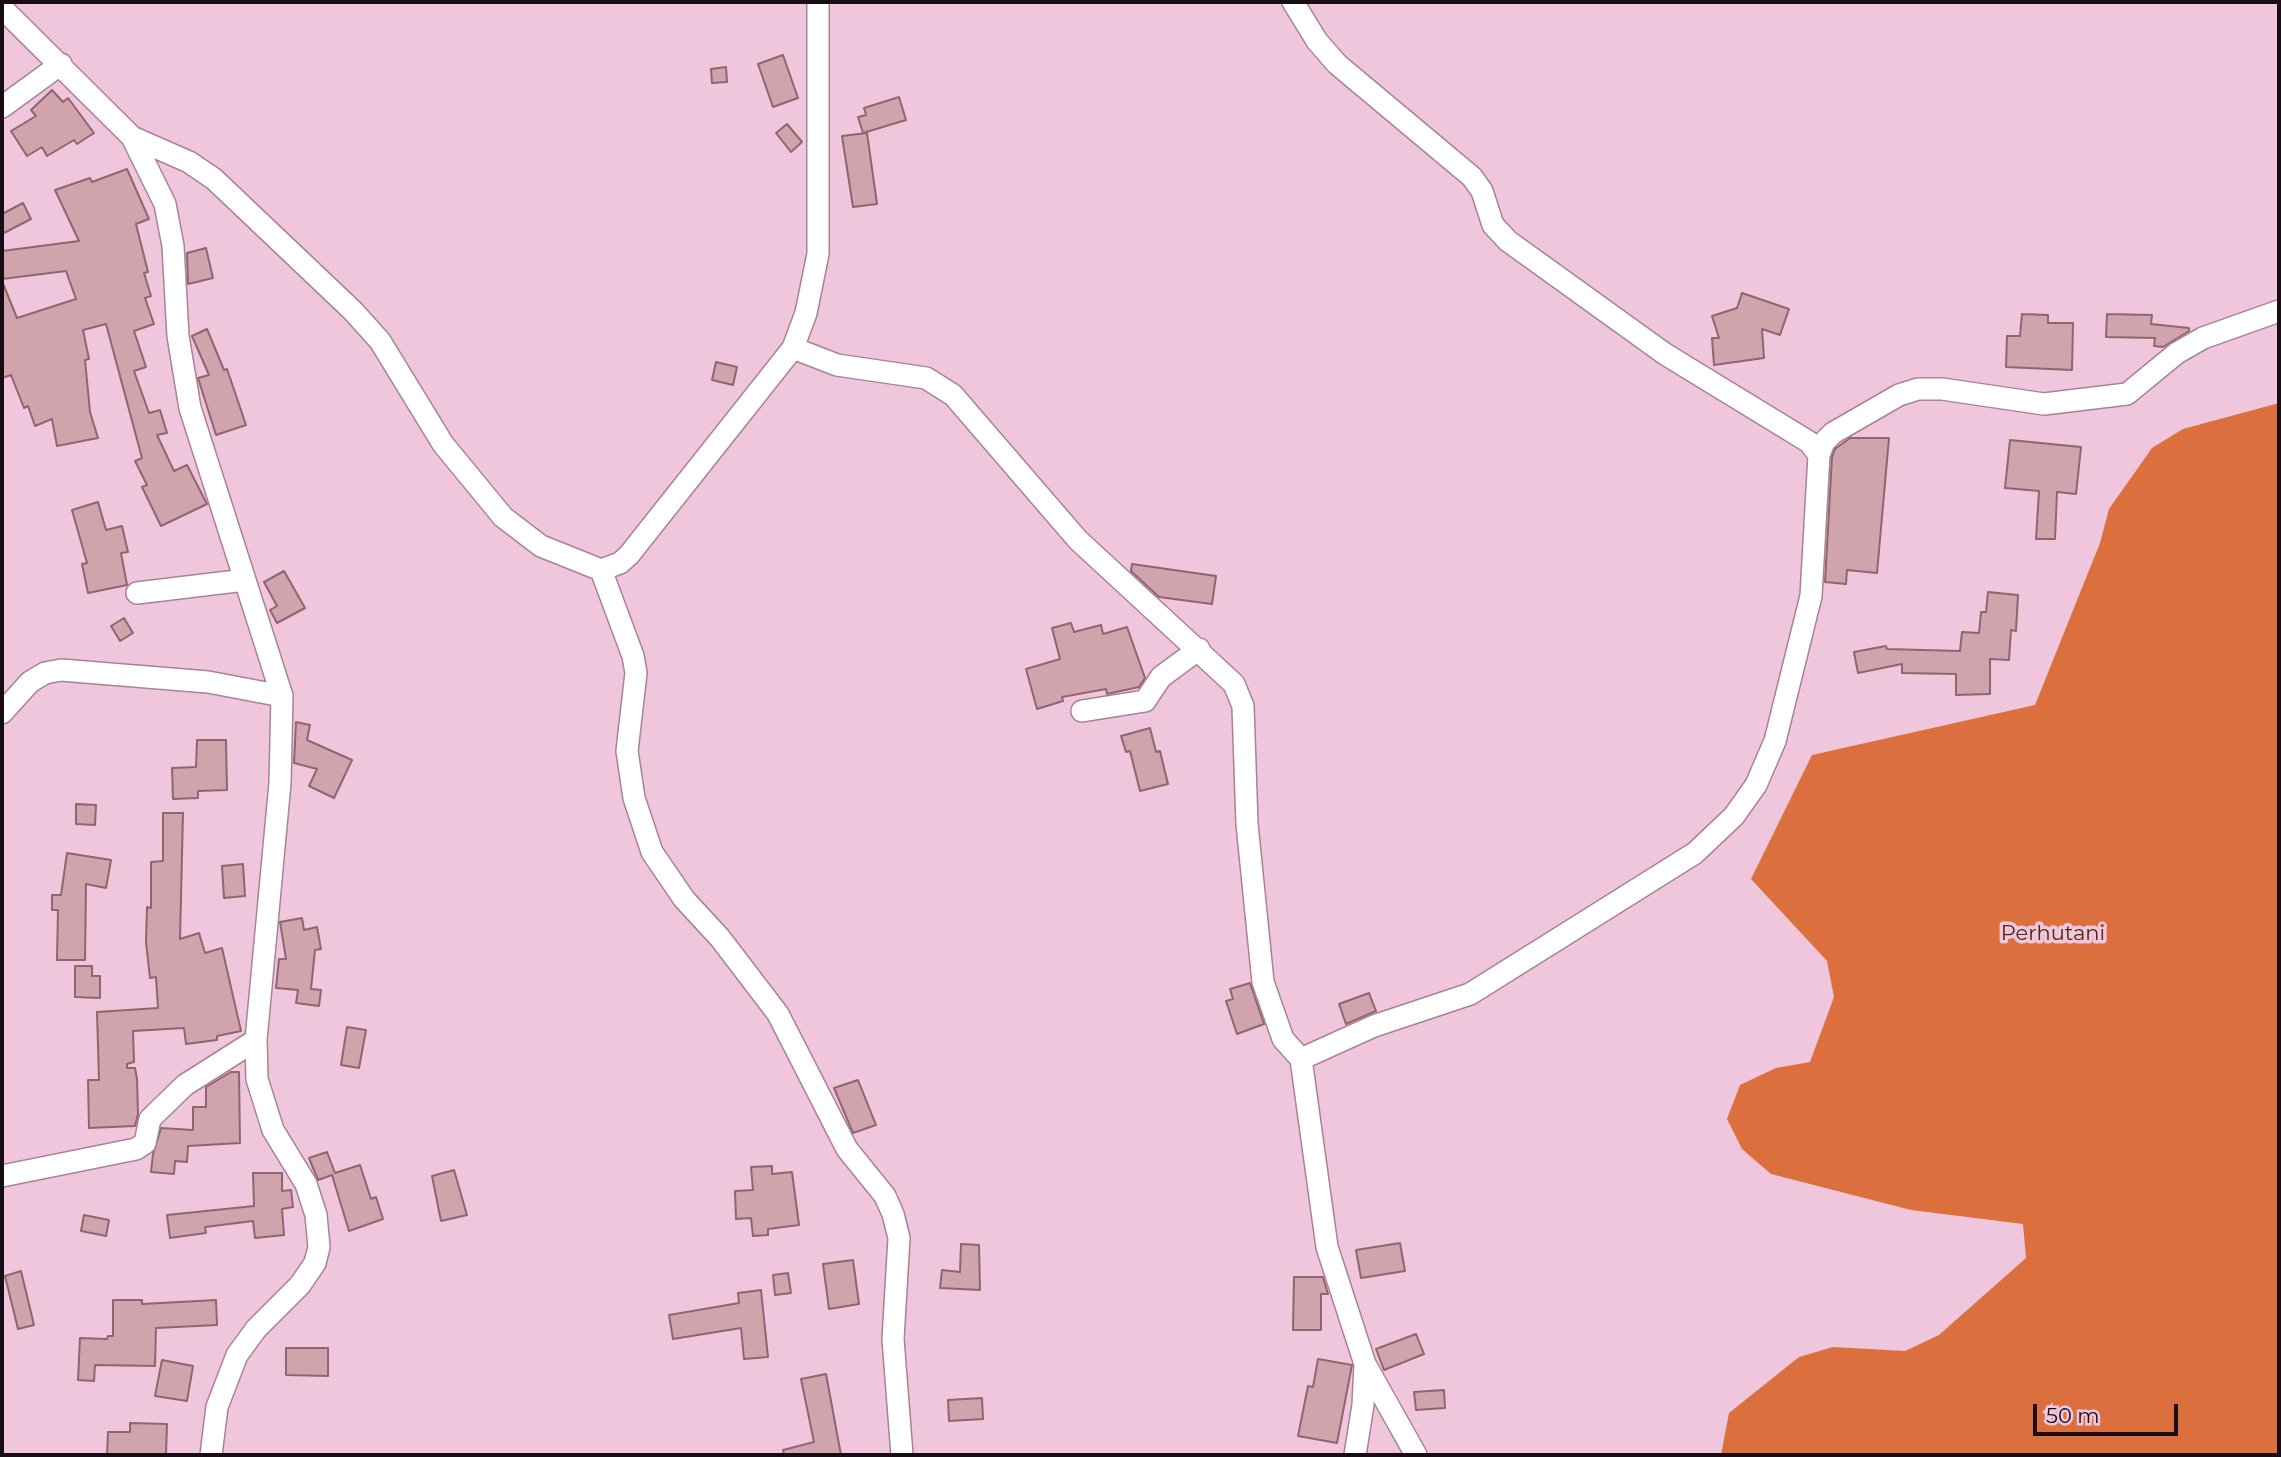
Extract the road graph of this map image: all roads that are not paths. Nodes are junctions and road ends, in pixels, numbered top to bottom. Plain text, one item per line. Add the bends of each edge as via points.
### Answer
1 (818, 2) edge
2 (1293, 2) edge
3 (2, 8) edge
4 (61, 64) junction
5 (2, 107) edge
6 (132, 137) junction
7 (2279, 311) edge
8 (793, 348) junction
9 (1819, 455) junction
10 (601, 570) junction
11 (245, 580) junction
12 (137, 593) dead end
13 (1199, 649) junction
14 (282, 696) junction
15 (1082, 711) dead end
16 (2, 713) edge
17 (256, 1040) junction
18 (1301, 1059) junction
19 (2, 1176) edge
20 (1365, 1364) junction
21 (211, 1455) edge
22 (902, 1455) edge
23 (1355, 1455) edge
24 (1416, 1455) edge

1 - 8 street via 818,254 806,313
2 - 9 street via 1337,64 1472,177 1482,191 1493,225 1508,241 1665,354 1809,442
3 - 4 street
4 - 5 street
4 - 6 street
6 - 10 street via 189,162 214,179 353,311 380,341 443,444 503,517 541,546
6 - 11 street via 165,204 190,408
7 - 9 street via 2203,338 2127,394 2043,404 1942,388 1918,389 1832,433
8 - 10 street via 629,555
8 - 13 street via 837,365 926,378 953,395 1078,540
9 - 18 street via 1811,596 1775,741 1756,785 1734,816 1695,853 1470,994 1374,1026
10 - 22 street via 633,656 636,673 627,751 634,798 652,852 684,899 778,1014 847,1149 885,1196 893,1214 899,1238 893,1339
11 - 12 street
11 - 14 street
13 - 15 street via 1161,677 1145,701
13 - 18 street via 1234,684 1242,706 1247,824 1263,982 1283,1039
14 - 16 street via 208,682 61,670 30,682
14 - 17 street via 280,783
17 - 19 street via 185,1085 150,1119 145,1143 136,1149
17 - 21 street via 262,1103 306,1184 316,1215 318,1247 315,1263 300,1285 237,1355 216,1406
18 - 20 street via 1328,1247
20 - 23 street
20 - 24 street

